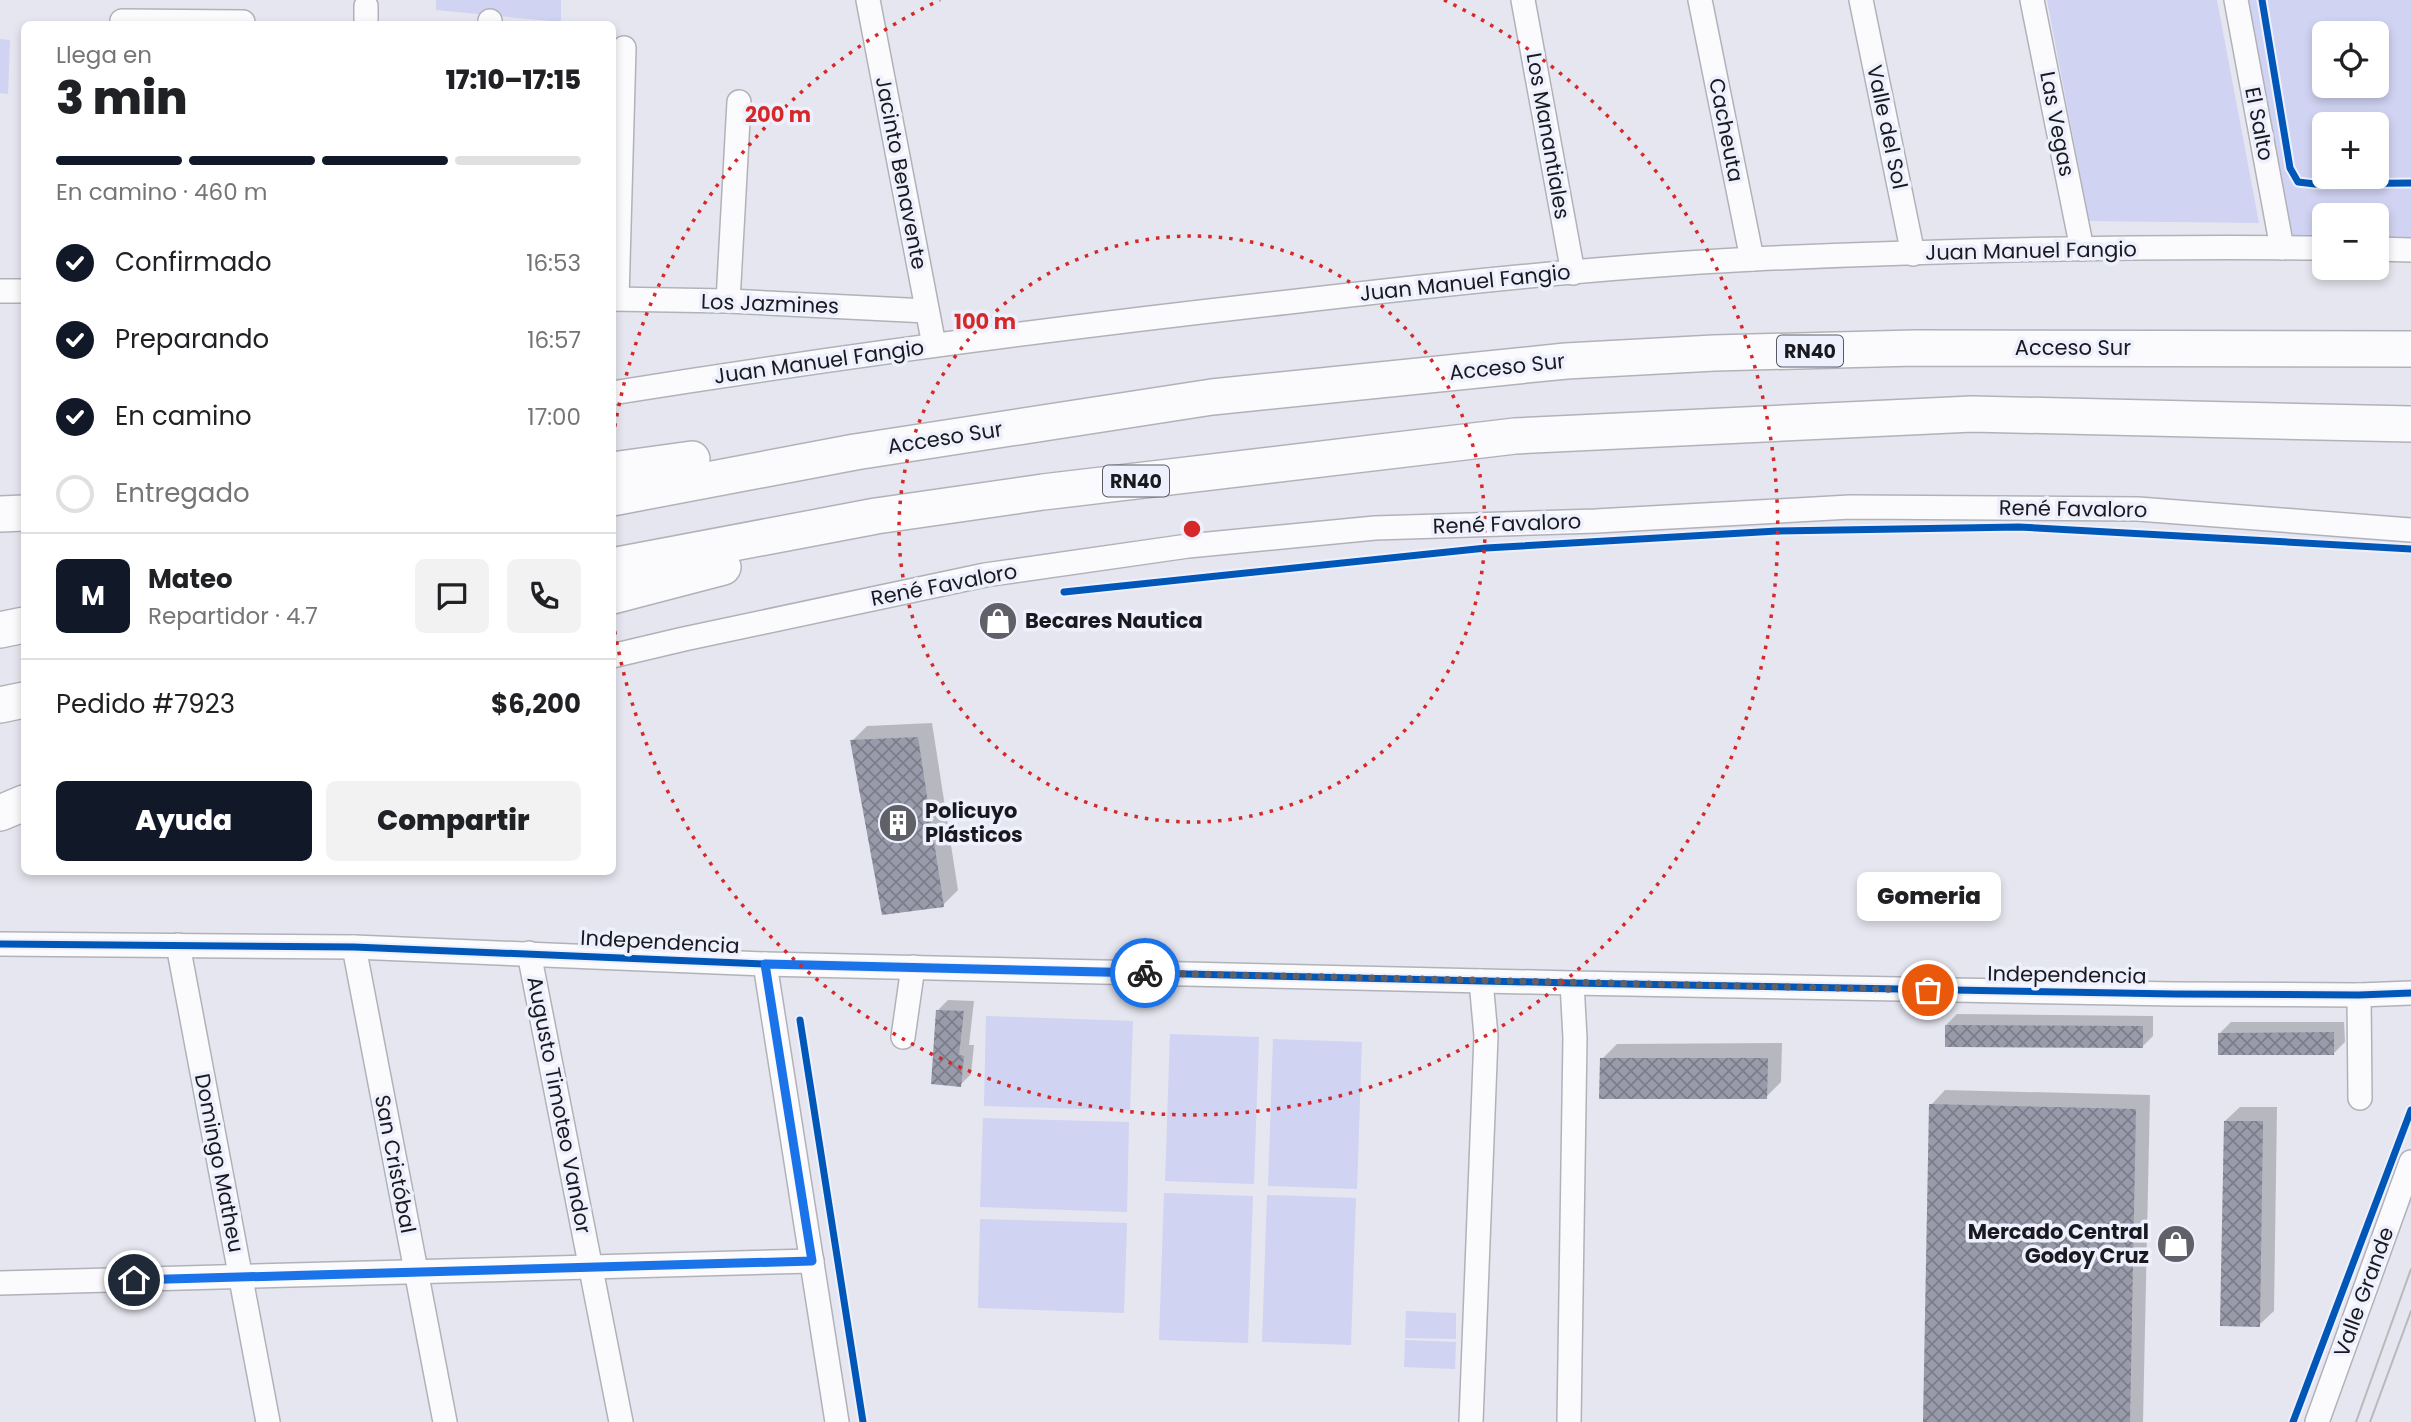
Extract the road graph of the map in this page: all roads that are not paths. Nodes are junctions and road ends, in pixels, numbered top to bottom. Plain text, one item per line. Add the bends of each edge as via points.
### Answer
1 (867, 0) edge
2 (1523, 0) edge
3 (1700, 0) edge
4 (1861, 0) edge
5 (2032, 0) edge
6 (2236, 0) edge
7 (624, 48) dead end
8 (739, 102) dead end
9 (2282, 248) junction
10 (2312, 248) edge
11 (2082, 249) junction
12 (2389, 249) edge
13 (2411, 250) edge
14 (1913, 254) junction
15 (1752, 259) junction
16 (616, 271) edge
17 (1573, 272) junction
18 (0, 291) edge
19 (21, 291) edge
20 (616, 299) edge
21 (728, 302) junction
22 (927, 310) junction
23 (934, 345) junction
24 (2411, 349) edge
25 (616, 392) edge
26 (1212, 397) junction
27 (2411, 424) edge
28 (1664, 428) junction
29 (616, 470) edge
30 (616, 497) edge
31 (21, 511) edge
32 (0, 514) edge
33 (2411, 530) edge
34 (616, 565) edge
35 (616, 595) edge
36 (21, 626) edge
37 (0, 630) edge
38 (616, 655) edge
39 (21, 701) edge
40 (0, 705) edge
41 (21, 804) edge
42 (21, 813) edge
43 (0, 815) edge
44 (0, 944) edge
45 (178, 945) junction
46 (354, 947) junction
47 (529, 953) junction
48 (765, 964) junction
49 (913, 967) junction
50 (1481, 981) junction
51 (1572, 983) junction
52 (2411, 993) edge
53 (2359, 995) junction
54 (903, 1037) dead end
55 (2360, 1098) dead end
56 (2411, 1162) edge
57 (812, 1261) junction
58 (591, 1267) junction
59 (416, 1272) junction
60 (241, 1278) junction
61 (0, 1283) edge
62 (268, 1422) edge
63 (445, 1422) edge
64 (621, 1422) edge
65 (837, 1422) edge
66 (1471, 1422) edge
67 (1569, 1422) edge
68 (2317, 1422) edge

1 - 22 street, Jacinto Benavente
2 - 17 street, Los Manantiales
3 - 15 street, Cacheuta
4 - 14 street, Valle del Sol
5 - 11 street, Las Vegas
6 - 9 street, El Salto
7 - 16 street
8 - 21 street
9 - 10 street, Juan Manuel Fangio
9 - 11 street, Juan Manuel Fangio
11 - 14 street, Juan Manuel Fangio
12 - 13 street
14 - 15 street, Juan Manuel Fangio
15 - 17 street, Juan Manuel Fangio
17 - 23 street, Juan Manuel Fangio
18 - 19 street
20 - 21 street, Los Jazmines
21 - 22 street, Los Jazmines
22 - 23 street, Jacinto Benavente
23 - 25 street, Juan Manuel Fangio
24 - 26 highway, Acceso Sur / RN40 via 1915,348 1714,353 1566,361
26 - 29 highway via 1092,396
26 - 30 highway, Acceso Sur / RN40 via 855,452
27 - 28 highway, RN40 via 1972,414
28 - 34 highway, RN40 via 1516,436 1043,492 876,516
28 - 35 highway via 1470,459 878,535 710,569
31 - 32 highway
33 - 38 street, René Favaloro via 2138,509 1878,507 1375,528 1188,546 985,575
36 - 37 highway
39 - 40 highway
41 - 43 highway
42 - 43 street
44 - 45 street, Independencia
45 - 46 street, Independencia
45 - 60 street, Domingo Matheu
46 - 47 street, Independencia
46 - 59 street, San Cristóbal
47 - 48 street, Independencia
47 - 58 street, Augusto Timoteo Vandor
48 - 49 street, Independencia
48 - 57 street
49 - 50 street, Independencia
49 - 54 street
50 - 51 street, Independencia
50 - 66 street via 1486,1036
51 - 53 street, Independencia
51 - 67 street
52 - 53 street, Independencia
53 - 55 street
56 - 68 street, Valle Grande
57 - 58 street
57 - 65 street
58 - 59 street
58 - 64 street, Augusto Timoteo Vandor
59 - 60 street
59 - 63 street, San Cristóbal
60 - 61 street
60 - 62 street, Domingo Matheu

